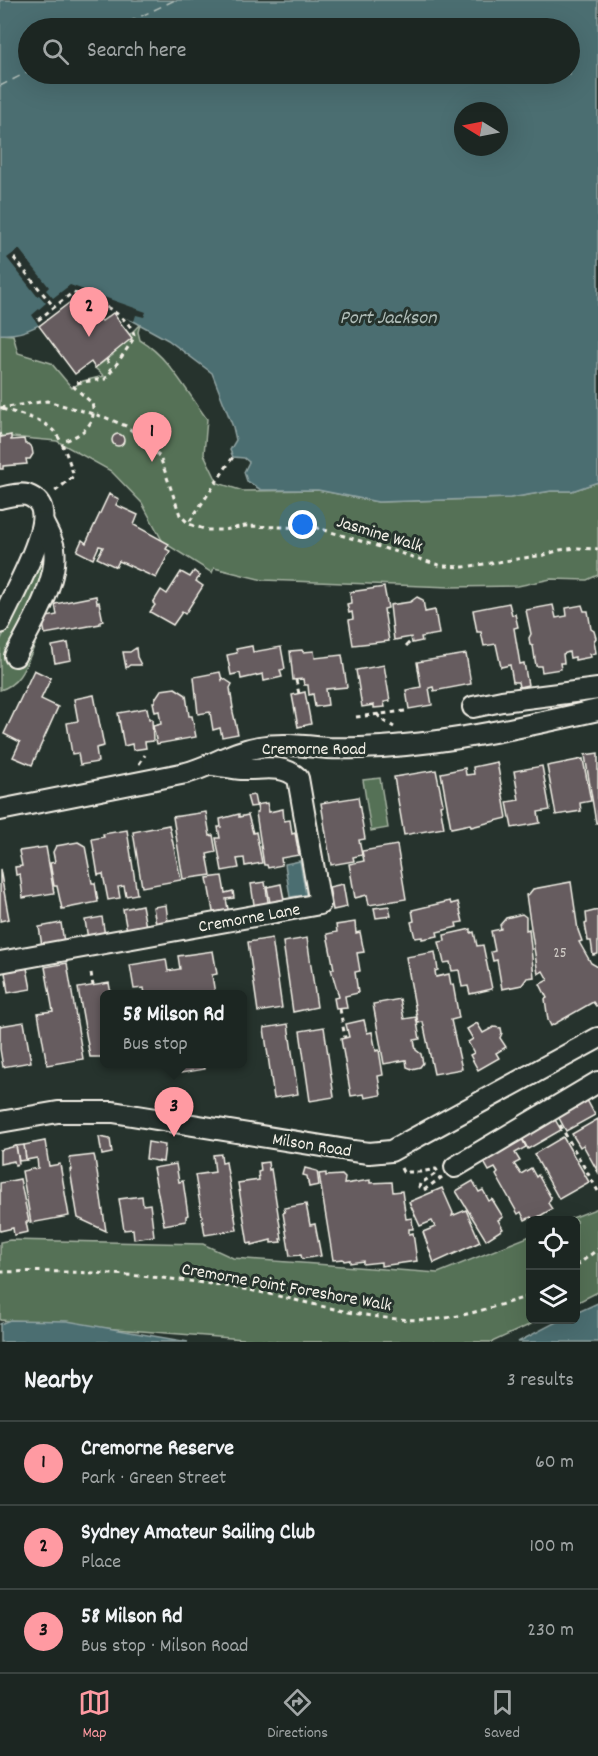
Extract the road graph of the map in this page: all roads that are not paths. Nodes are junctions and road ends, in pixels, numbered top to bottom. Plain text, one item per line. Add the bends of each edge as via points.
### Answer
1 (0, 498) edge
2 (42, 523) junction
3 (0, 623) edge
4 (15, 656) dead end
5 (598, 689) edge
6 (473, 707) dead end
7 (598, 710) edge
8 (213, 765) junction
9 (0, 810) edge
10 (0, 962) edge
11 (598, 1038) edge
12 (598, 1082) edge
13 (0, 1122) edge
14 (455, 1167) road end

1 - 2 street via 21,494 34,498 43,512
2 - 3 street
2 - 4 street via 54,549 50,581
5 - 6 street
7 - 8 street, Cremorne Road via 408,745 262,746 238,752
8 - 9 street, Cremorne Road
8 - 10 street, Cremorne Lane via 275,768 298,778 320,904
11 - 13 street, Milson Road via 397,1149 379,1153 113,1112 58,1112
12 - 14 street

